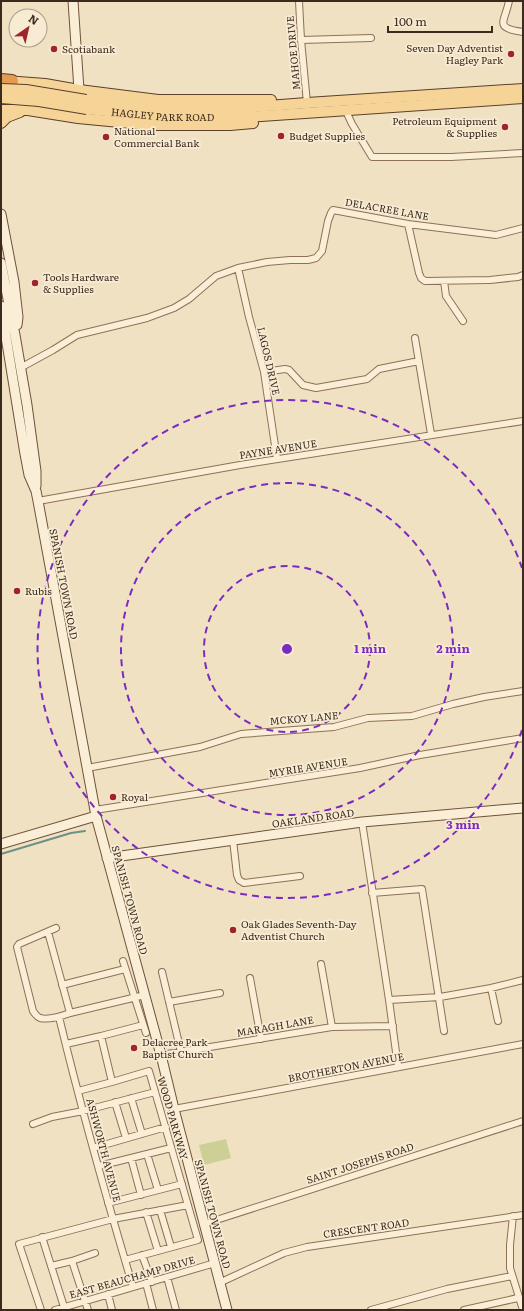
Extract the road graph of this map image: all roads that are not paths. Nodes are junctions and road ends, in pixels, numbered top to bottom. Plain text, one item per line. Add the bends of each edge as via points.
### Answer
1 (73, 1) edge
2 (299, 1) edge
3 (509, 1) edge
4 (523, 32) edge
5 (371, 38) dead end
6 (301, 40) junction
7 (5, 80) edge
8 (1, 89) edge
9 (523, 89) edge
10 (79, 90) junction
11 (1, 98) edge
12 (523, 98) edge
13 (304, 103) junction
14 (86, 105) junction
15 (344, 109) junction
16 (1, 110) edge
17 (28, 110) junction
18 (326, 110) junction
19 (1, 122) edge
20 (523, 153) edge
21 (1, 214) edge
22 (408, 224) junction
23 (523, 228) edge
24 (1, 263) edge
25 (238, 268) junction
26 (523, 275) edge
27 (444, 281) junction
28 (1, 306) edge
29 (2, 316) edge
30 (463, 321) dead end
31 (15, 335) junction
32 (415, 338) dead end
33 (419, 361) junction
34 (20, 368) junction
35 (264, 372) junction
36 (523, 421) edge
37 (431, 434) junction
38 (277, 459) junction
39 (36, 491) junction
40 (38, 501) junction
41 (523, 690) edge
42 (523, 738) edge
43 (87, 768) junction
44 (523, 808) edge
45 (96, 813) junction
46 (362, 822) junction
47 (232, 840) junction
48 (1, 844) edge
49 (107, 858) junction
50 (300, 876) dead end
51 (372, 893) junction
52 (56, 928) dead end
53 (48, 932) junction
54 (123, 961) dead end
55 (321, 964) dead end
56 (125, 969) junction
57 (162, 972) dead end
58 (250, 978) dead end
59 (523, 980) edge
60 (62, 985) junction
61 (491, 988) junction
62 (220, 992) dead end
63 (144, 995) junction
64 (440, 997) junction
65 (135, 998) junction
66 (389, 1000) junction
67 (169, 1002) junction
68 (70, 1013) junction
69 (59, 1017) junction
70 (498, 1021) dead end
71 (143, 1025) junction
72 (393, 1026) junction
73 (332, 1027) junction
74 (444, 1031) dead end
75 (146, 1033) dead end
76 (101, 1036) junction
77 (261, 1038) junction
78 (66, 1044) junction
79 (523, 1044) edge
80 (181, 1052) junction
81 (161, 1055) junction
82 (398, 1067) junction
83 (112, 1082) junction
84 (78, 1091) junction
85 (155, 1092) junction
86 (131, 1098) junction
87 (116, 1102) junction
88 (174, 1110) junction
89 (83, 1111) junction
90 (523, 1121) edge
91 (33, 1124) dead end
92 (166, 1127) junction
93 (142, 1134) junction
94 (126, 1138) junction
95 (93, 1148) junction
96 (171, 1148) junction
97 (147, 1154) junction
98 (131, 1158) junction
99 (99, 1166) junction
100 (182, 1184) junction
101 (158, 1190) junction
102 (141, 1195) junction
103 (108, 1203) junction
104 (188, 1205) junction
105 (160, 1210) junction
106 (146, 1212) junction
107 (523, 1215) edge
108 (513, 1216) junction
109 (113, 1219) junction
110 (204, 1224) junction
111 (42, 1237) junction
112 (171, 1247) junction
113 (158, 1250) junction
114 (95, 1253) dead end
115 (142, 1255) junction
116 (125, 1260) junction
117 (72, 1261) junction
118 (215, 1263) junction
119 (51, 1266) junction
120 (512, 1276) junction
121 (167, 1277) junction
122 (149, 1283) junction
123 (219, 1283) junction
124 (133, 1287) junction
125 (108, 1294) junction
126 (518, 1298) junction
127 (85, 1301) junction
128 (64, 1307) junction
129 (150, 1309) edge
130 (40, 1310) edge
131 (55, 1310) edge
132 (88, 1310) edge
133 (112, 1310) edge
134 (176, 1310) edge
135 (227, 1310) edge
136 (371, 1310) edge
137 (464, 1310) edge
138 (523, 1310) edge

1 - 10 main road
2 - 6 street, MAHOE DRIVE
3 - 4 street via 502,20 504,26 509,30
5 - 6 street
6 - 13 street, MAHOE DRIVE
7 - 10 main road, HAGLEY PARK ROAD
8 - 14 main road, HAGLEY PARK ROAD, bridge via 26,90
9 - 13 main road, HAGLEY PARK ROAD
10 - 13 main road, HAGLEY PARK ROAD via 158,100 279,100
10 - 17 main road via 69,104 58,109
11 - 14 main road, HAGLEY PARK ROAD, bridge
12 - 15 main road, HAGLEY PARK ROAD
13 - 14 main road, HAGLEY PARK ROAD via 241,108
14 - 18 main road, HAGLEY PARK ROAD via 166,118 246,117
15 - 18 main road, HAGLEY PARK ROAD
15 - 20 street via 372,158
16 - 17 main road, HAGLEY PARK ROAD
17 - 18 main road, HAGLEY PARK ROAD via 151,125 230,125 287,120
17 - 19 main road via 7,117
21 - 31 main road, SPANISH TOWN ROAD via 14,282 18,317
22 - 23 street, DELACREE LANE via 496,235
22 - 25 street, DELACREE LANE via 333,210 330,213 322,251 316,258 267,262
22 - 27 street via 421,278 425,282
24 - 31 main road, SPANISH TOWN ROAD
25 - 34 street, DELACREE LANE via 216,276 190,299 174,308 147,318 78,335
25 - 35 street, LAGOS DRIVE
26 - 27 street via 490,280
27 - 30 street via 446,296
28 - 29 main road, SPANISH TOWN ROAD
29 - 39 main road, SPANISH TOWN ROAD via 29,475
31 - 34 main road, SPANISH TOWN ROAD
32 - 33 street
33 - 35 street via 379,369 367,379 316,388 303,385 289,370
33 - 37 street
34 - 39 main road, SPANISH TOWN ROAD via 35,464
35 - 38 street, LAGOS DRIVE
36 - 37 street, PAYNE AVENUE
37 - 38 street, PAYNE AVENUE
38 - 40 street, PAYNE AVENUE
39 - 40 main road, SPANISH TOWN ROAD
40 - 43 main road, SPANISH TOWN ROAD
41 - 43 street, MCKOY LANE via 478,698 412,716 368,718 334,727 241,734 200,747
42 - 45 street, MYRIE AVENUE
43 - 45 main road, SPANISH TOWN ROAD
44 - 46 main road, OAKLAND ROAD
45 - 48 main road
45 - 49 main road, SPANISH TOWN ROAD
46 - 47 main road, OAKLAND ROAD
46 - 51 street
47 - 49 main road, OAKLAND ROAD
47 - 50 street via 237,875 244,883
49 - 63 main road, SPANISH TOWN ROAD
51 - 64 street via 422,889
51 - 66 street
52 - 53 street
53 - 60 street
53 - 69 street via 17,947 33,1012 41,1018
54 - 56 street
55 - 73 street
56 - 60 street
56 - 65 street
57 - 67 street
58 - 77 street
59 - 61 street
60 - 68 street
61 - 64 street
61 - 70 street
62 - 67 street
63 - 65 street
63 - 81 main road, SPANISH TOWN ROAD
64 - 66 street
64 - 74 street
65 - 68 street
65 - 71 street
66 - 72 street
67 - 80 street
68 - 69 street
69 - 78 street, ASHWORTH AVENUE
71 - 75 street
71 - 76 street
72 - 73 street, MARAGH LANE
72 - 82 street
73 - 77 street, MARAGH LANE
76 - 78 street
76 - 83 street
77 - 80 street, MARAGH LANE
78 - 84 street, ASHWORTH AVENUE
79 - 82 street, BROTHERTON AVENUE
80 - 81 street, MARAGH LANE
81 - 88 main road, SPANISH TOWN ROAD
82 - 88 street, BROTHERTON AVENUE
83 - 84 street
83 - 85 street, WOOD PARKWAY via 149,1071
84 - 89 street, ASHWORTH AVENUE
85 - 86 street
85 - 92 street, WOOD PARKWAY
86 - 87 street
86 - 93 street
87 - 89 street
87 - 94 street
88 - 110 main road, SPANISH TOWN ROAD
89 - 91 street
89 - 95 street, ASHWORTH AVENUE
90 - 110 street, SAINT JOSEPHS ROAD
92 - 93 street
92 - 96 street, WOOD PARKWAY
93 - 94 street
94 - 95 street
95 - 99 street, ASHWORTH AVENUE
96 - 97 street
96 - 100 street, WOOD PARKWAY
97 - 98 street
97 - 101 street
98 - 99 street
98 - 102 street
99 - 103 street, ASHWORTH AVENUE
100 - 101 street
100 - 104 street, WOOD PARKWAY
101 - 102 street
102 - 103 street
103 - 109 street, ASHWORTH AVENUE
104 - 105 street
104 - 112 street, WOOD PARKWAY via 198,1240
105 - 106 street
105 - 112 street
106 - 109 street
106 - 113 street
107 - 108 street, CRESCENT ROAD
108 - 120 street via 510,1245
108 - 123 street, CRESCENT ROAD via 308,1247 284,1253
109 - 111 street
109 - 116 street, ASHWORTH AVENUE
110 - 118 main road, SPANISH TOWN ROAD
111 - 119 street
111 - 130 street via 19,1244
112 - 113 street
113 - 115 street
114 - 117 street
115 - 116 street
115 - 122 street
116 - 124 street, ASHWORTH AVENUE
117 - 119 street
117 - 127 street
118 - 121 street, EAST BEAUCHAMP DRIVE
118 - 123 main road, SPANISH TOWN ROAD
119 - 128 street
120 - 126 street
120 - 136 street via 447,1289
121 - 122 street, EAST BEAUCHAMP DRIVE
121 - 134 street
122 - 124 street, EAST BEAUCHAMP DRIVE
122 - 129 street
123 - 135 main road, SPANISH TOWN ROAD
124 - 125 street, EAST BEAUCHAMP DRIVE
125 - 127 street, EAST BEAUCHAMP DRIVE
125 - 133 street
126 - 137 street
126 - 138 street
127 - 128 street, EAST BEAUCHAMP DRIVE
127 - 132 street
128 - 131 street, EAST BEAUCHAMP DRIVE

